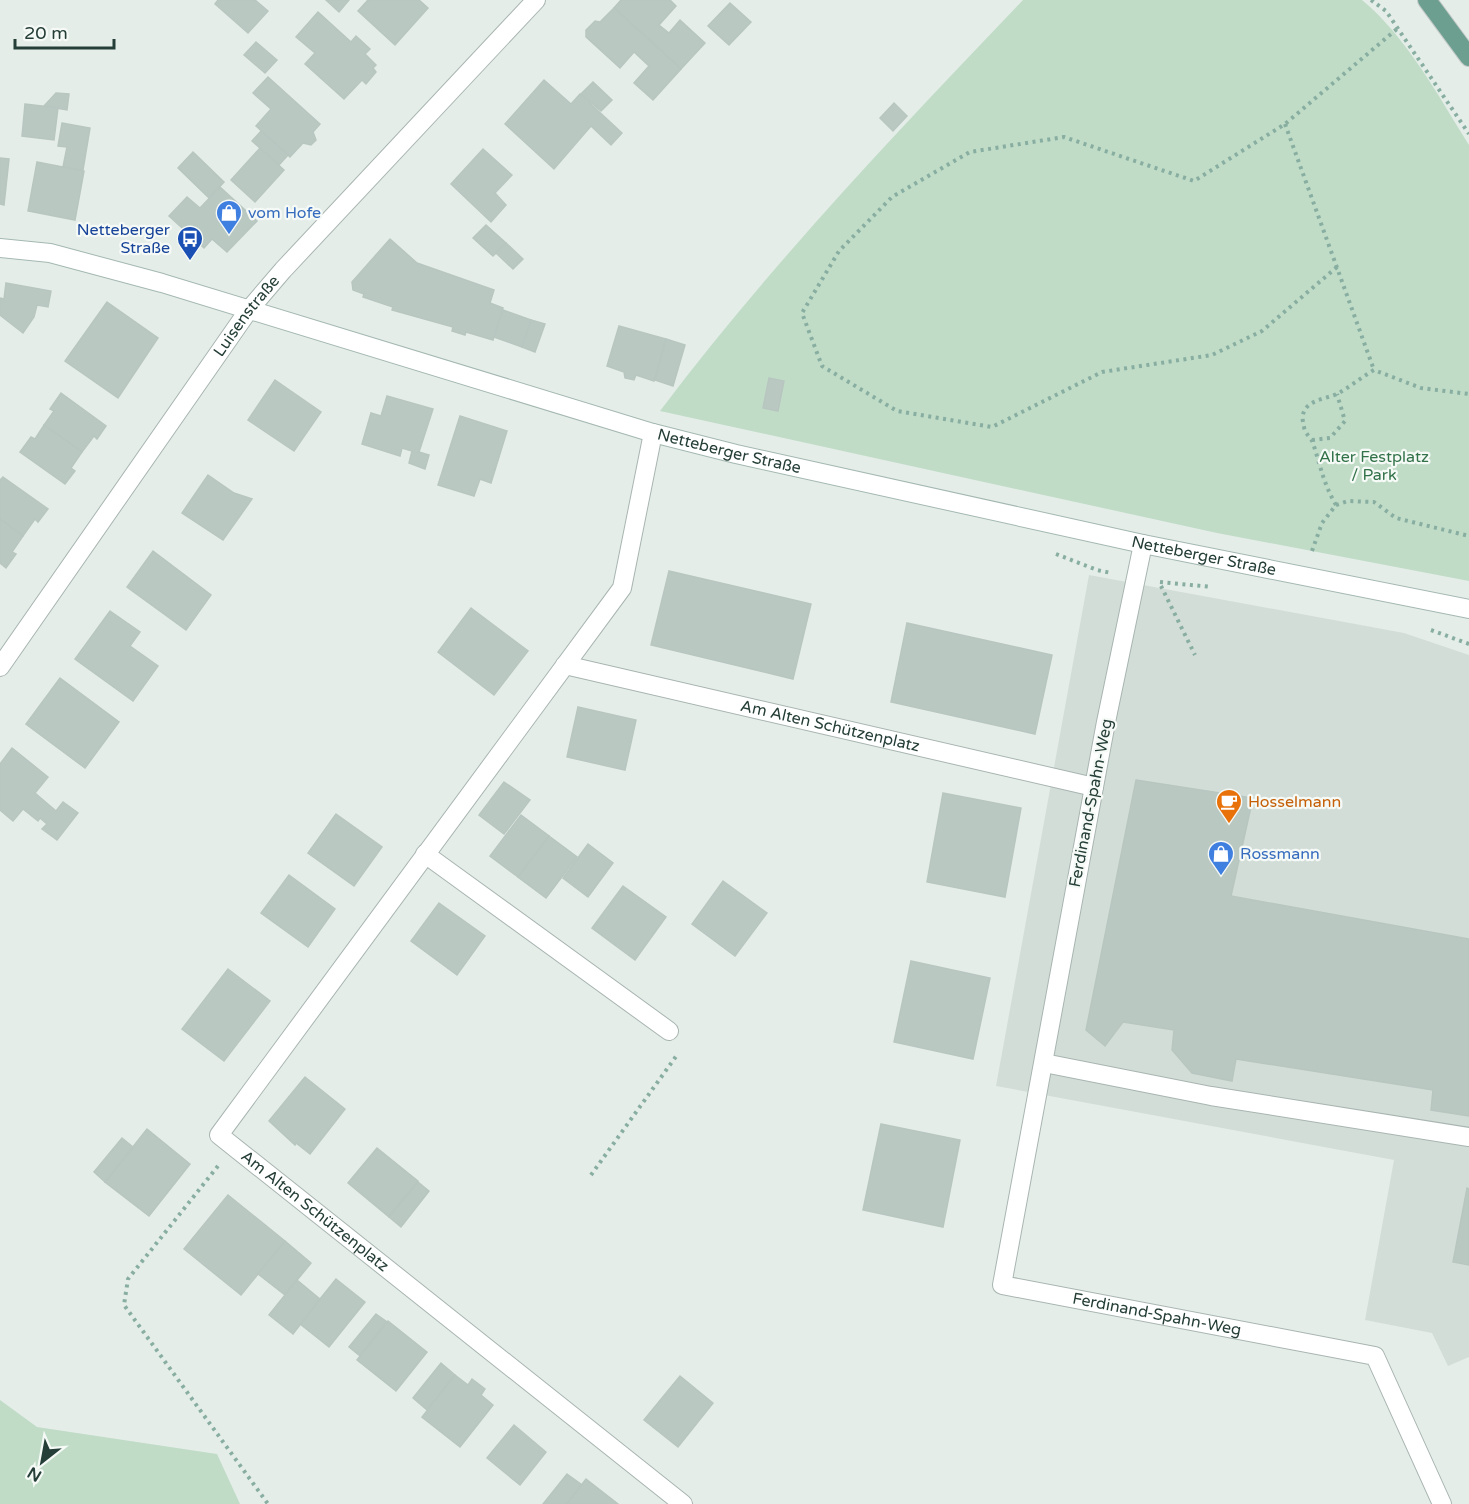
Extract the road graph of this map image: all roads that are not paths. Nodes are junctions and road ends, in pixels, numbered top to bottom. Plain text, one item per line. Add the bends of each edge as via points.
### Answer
1 (536, 0) edge
2 (1427, 0) edge
3 (1469, 57) edge
4 (0, 248) edge
5 (248, 311) junction
6 (652, 433) junction
7 (1143, 544) junction
8 (1469, 609) edge
9 (565, 665) junction
10 (0, 667) edge
11 (1094, 787) junction
12 (425, 854) junction
13 (669, 1031) road end
14 (1044, 1063) junction
15 (1469, 1137) edge
16 (682, 1504) edge
17 (1442, 1504) edge

1 - 5 street, Luisenstraße
2 - 3 main road
4 - 5 street, Netteberger Straße via 61,256
5 - 6 street, Netteberger Straße
5 - 10 street, Luisenstraße
6 - 7 street, Netteberger Straße
6 - 9 street, Am Alten Schützenplatz via 622,588
7 - 8 street, Netteberger Straße
7 - 11 street, Ferdinand-Spahn-Weg
9 - 11 street, Am Alten Schützenplatz
9 - 12 street, Am Alten Schützenplatz
11 - 14 street, Ferdinand-Spahn-Weg
12 - 13 street
12 - 16 street, Am Alten Schützenplatz via 219,1135
14 - 15 street via 1211,1096
14 - 17 street, Ferdinand-Spahn-Weg via 1002,1285 1375,1356

